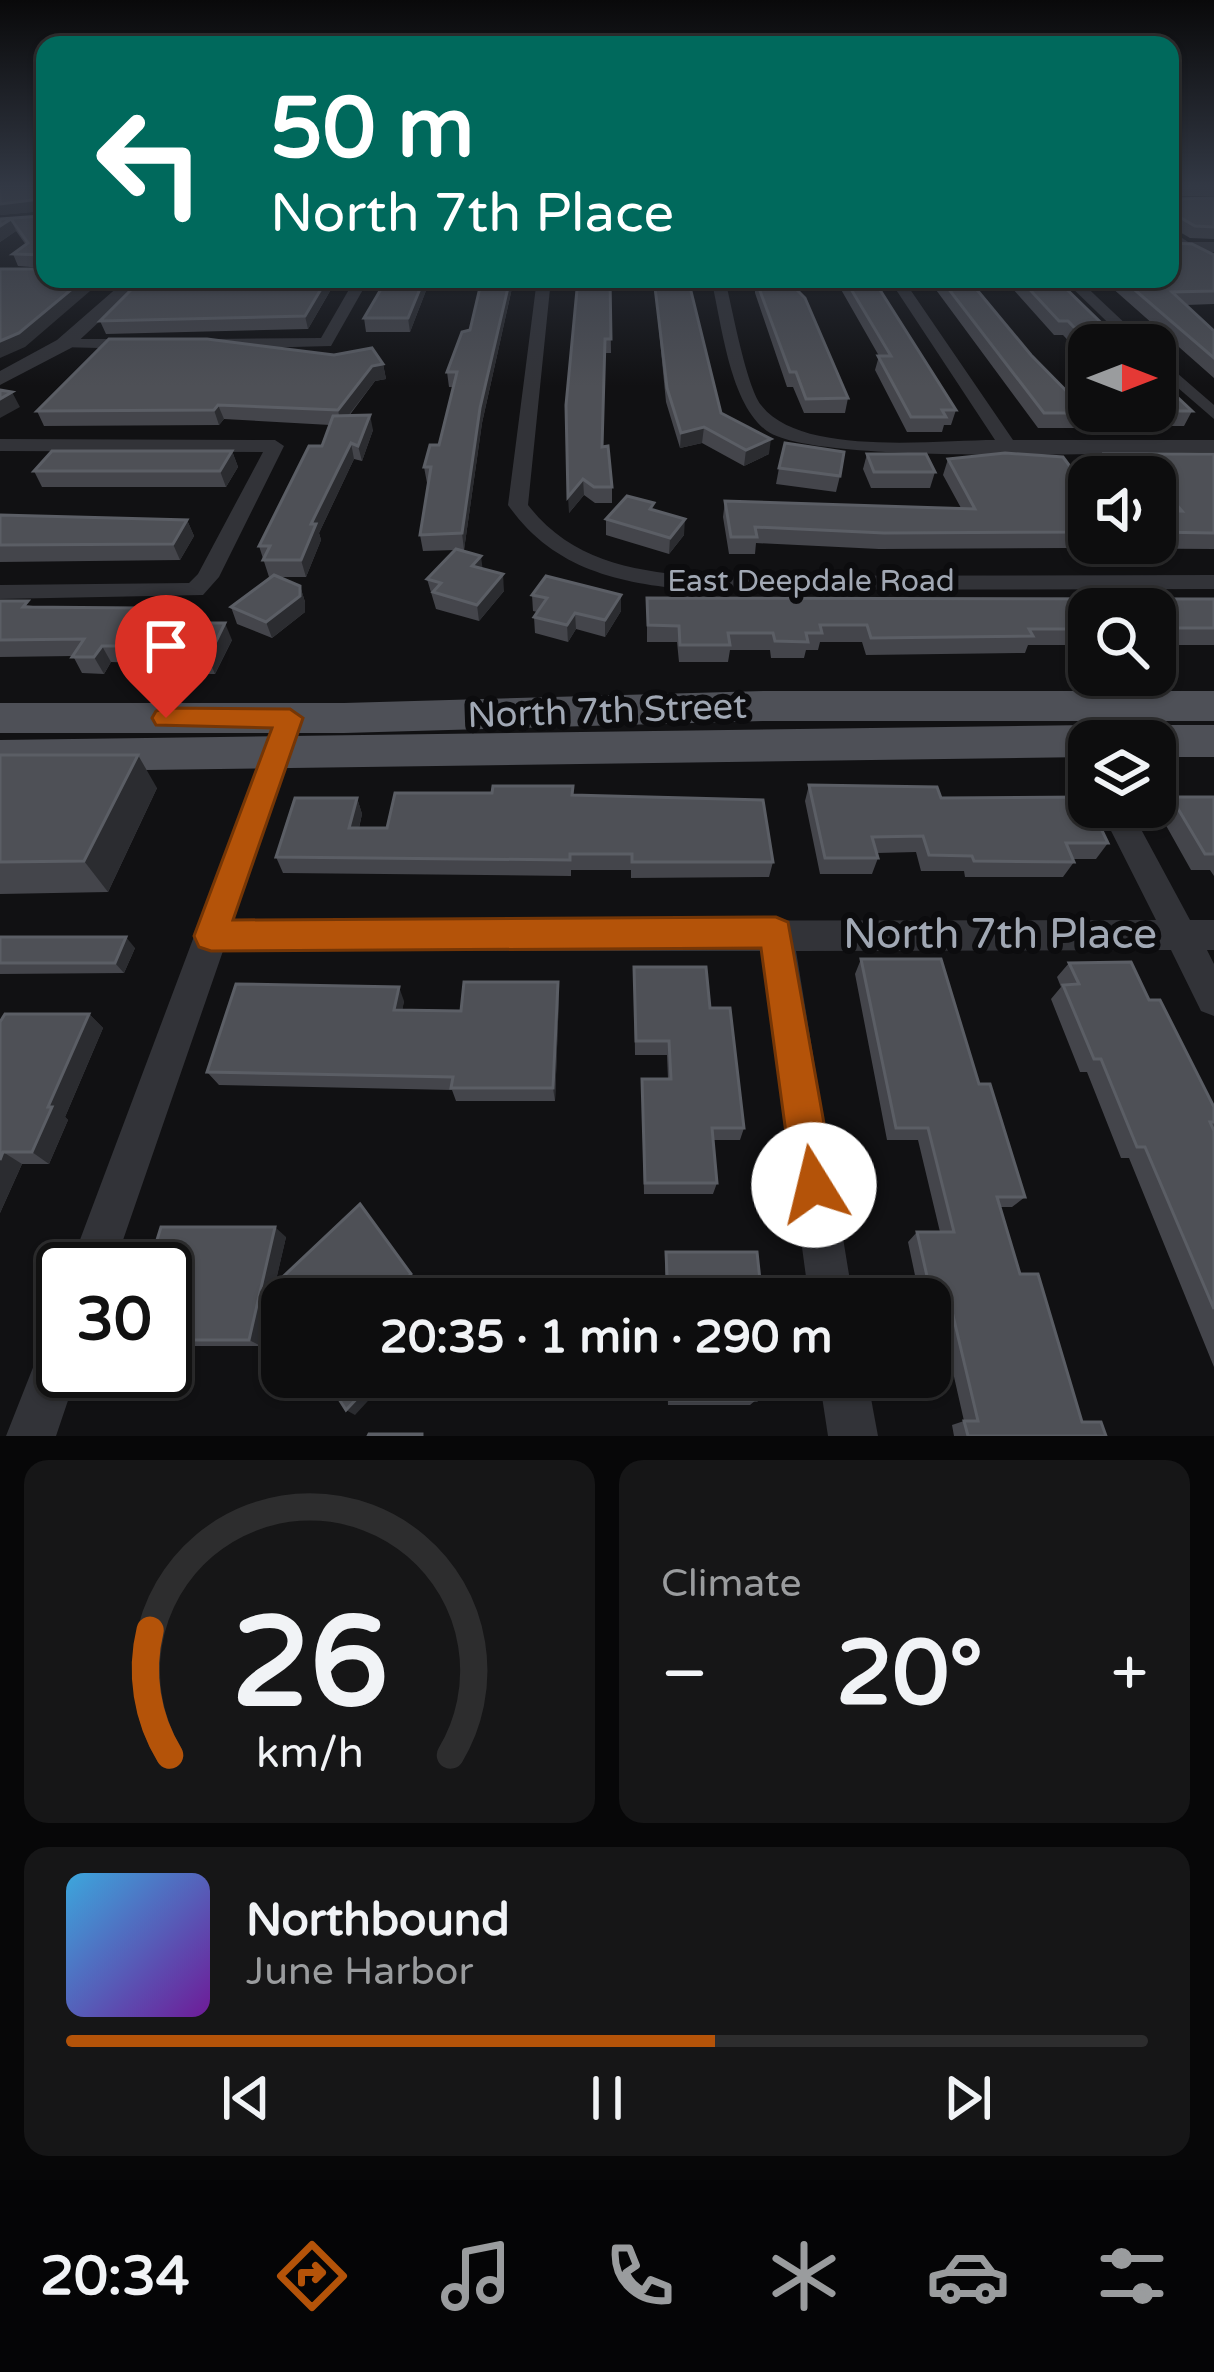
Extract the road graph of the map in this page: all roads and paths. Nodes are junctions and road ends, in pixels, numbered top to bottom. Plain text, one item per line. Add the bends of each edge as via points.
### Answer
1 (127, 288) edge
2 (357, 288) edge
3 (543, 288) edge
4 (720, 288) edge
5 (902, 288) edge
6 (1080, 288) edge
7 (1118, 324) edge
8 (64, 344) junction
9 (158, 344) edge
10 (202, 344) edge
11 (0, 379) edge
12 (1176, 379) edge
13 (1214, 414) edge
14 (0, 445) edge
15 (1008, 446) junction
16 (1214, 446) edge
17 (1214, 582) edge
18 (0, 592) edge
19 (1214, 706) edge
20 (0, 718) edge
21 (283, 737) junction
22 (1176, 741) edge
23 (1214, 741) edge
24 (1068, 747) edge
25 (0, 756) edge
26 (1128, 828) edge
27 (776, 932) junction
28 (1197, 934) edge
29 (211, 936) junction
30 (1214, 999) edge
31 (101, 1242) edge
32 (829, 1278) edge
33 (45, 1398) edge
34 (847, 1398) edge
35 (32, 1436) edge
36 (853, 1436) edge

1 - 8 street
2 - 10 street via 326,344
3 - 17 street, East Deepdale Road via 518,505 548,543 572,558 641,579 692,583
4 - 15 street via 750,403 774,428 826,445
5 - 15 street
6 - 7 street
8 - 9 street
8 - 11 street
12 - 13 street
14 - 18 street via 275,446 195,590
15 - 16 street
19 - 21 main road, North 7th Street via 763,706
20 - 21 main road, North 7th Street
21 - 24 main road, North 7th Street
21 - 25 main road, North 7th Street
21 - 29 street
22 - 23 main road
26 - 28 street
27 - 28 street, North 7th Place
27 - 29 street, North 7th Place
27 - 32 street
28 - 30 street
29 - 31 street
33 - 35 street
34 - 36 street

